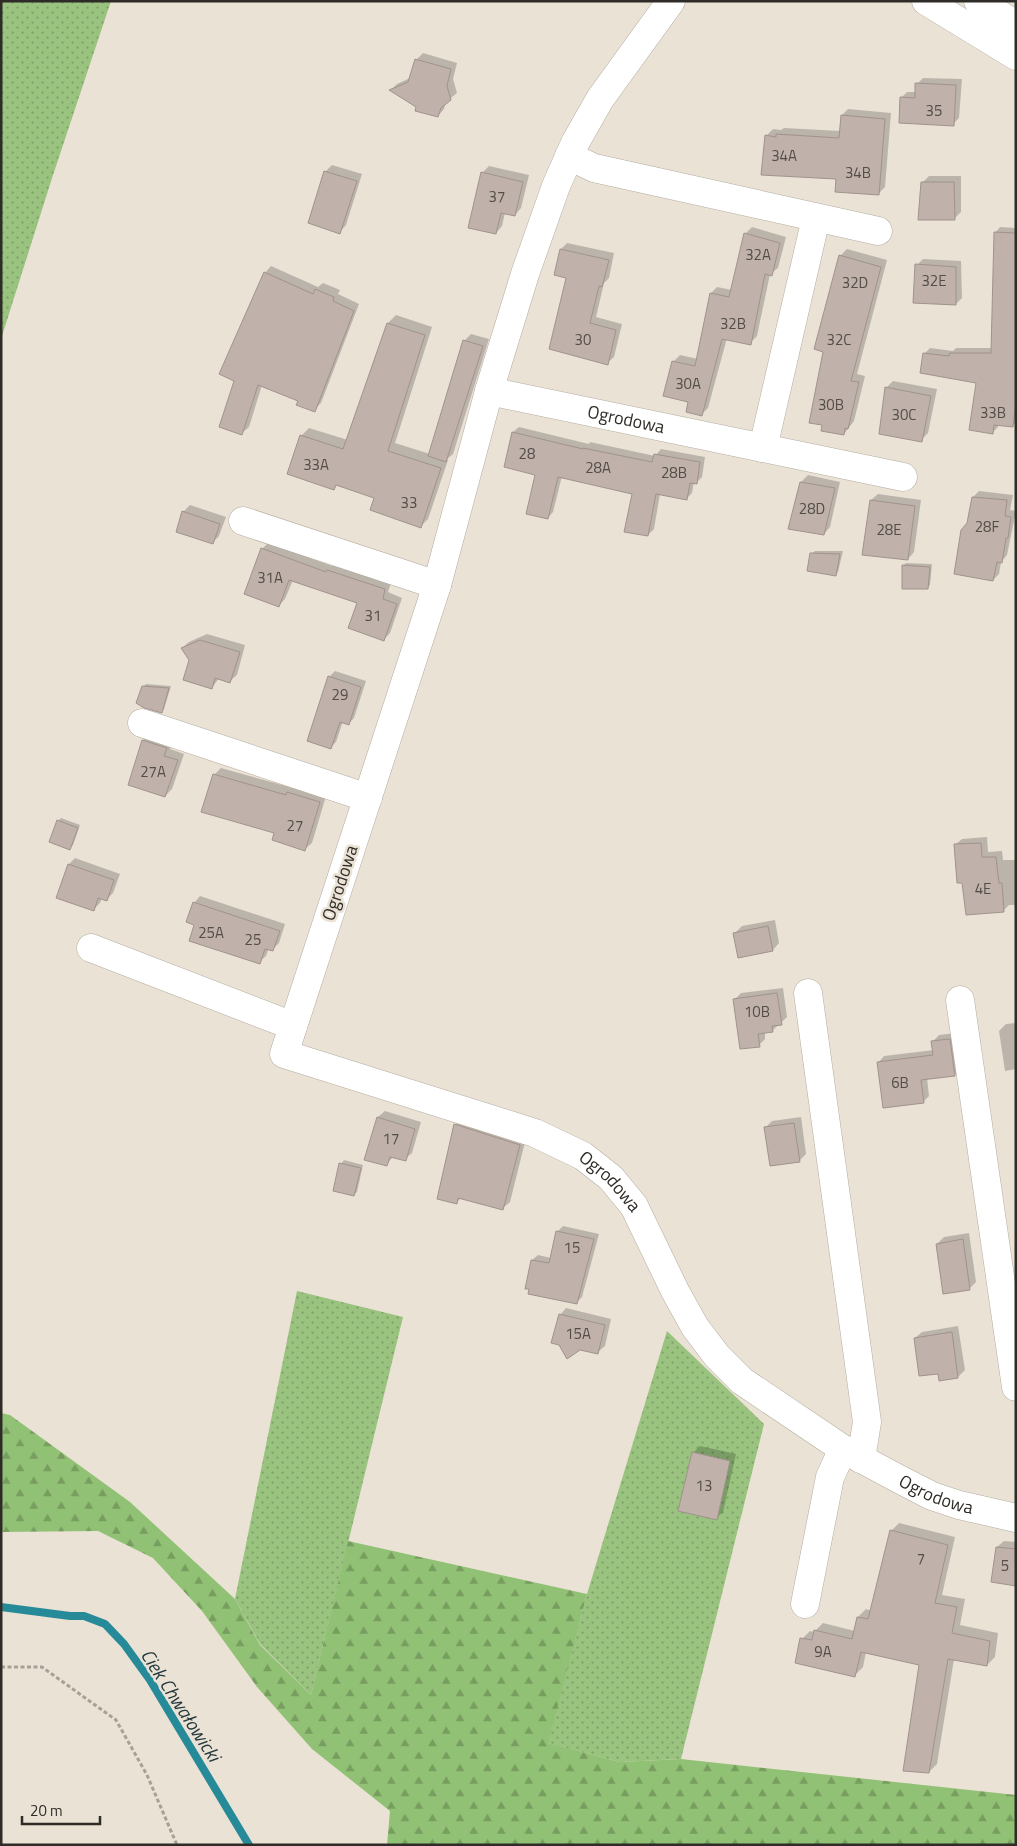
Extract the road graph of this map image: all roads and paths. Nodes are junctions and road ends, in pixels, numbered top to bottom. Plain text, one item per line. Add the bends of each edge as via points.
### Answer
1 (670, 1) edge
2 (926, 1) edge
3 (978, 1) edge
4 (1016, 25) edge
5 (1016, 56) edge
6 (569, 156) junction
7 (816, 218) junction
8 (878, 231) dead end
9 (489, 391) junction
10 (763, 448) junction
11 (903, 477) dead end
12 (243, 521) dead end
13 (437, 585) junction
14 (142, 723) dead end
15 (368, 798) junction
16 (91, 948) dead end
17 (808, 993) dead end
18 (960, 1000) dead end
19 (293, 1026) junction
20 (1016, 1387) edge
21 (852, 1454) junction
22 (1016, 1518) edge
23 (805, 1604) dead end
24 (1, 1667) edge
25 (177, 1845) edge

1 - 6 street, Ogrodowa via 600,99
2 - 5 street
3 - 4 street
6 - 7 street via 594,168
6 - 9 street, Ogrodowa via 525,274
7 - 8 street
7 - 10 street
9 - 10 street, Ogrodowa
9 - 13 street, Ogrodowa
10 - 11 street, Ogrodowa
12 - 13 street
13 - 15 street, Ogrodowa
14 - 15 street
15 - 19 street, Ogrodowa
16 - 19 street
17 - 21 street via 867,1422
18 - 20 street
19 - 21 street, Ogrodowa via 284,1054 535,1133 597,1166 634,1206 675,1291 717,1356 756,1392
21 - 22 street, Ogrodowa via 932,1496
21 - 23 street via 830,1477
24 - 25 path via 42,1667 116,1720 147,1775

